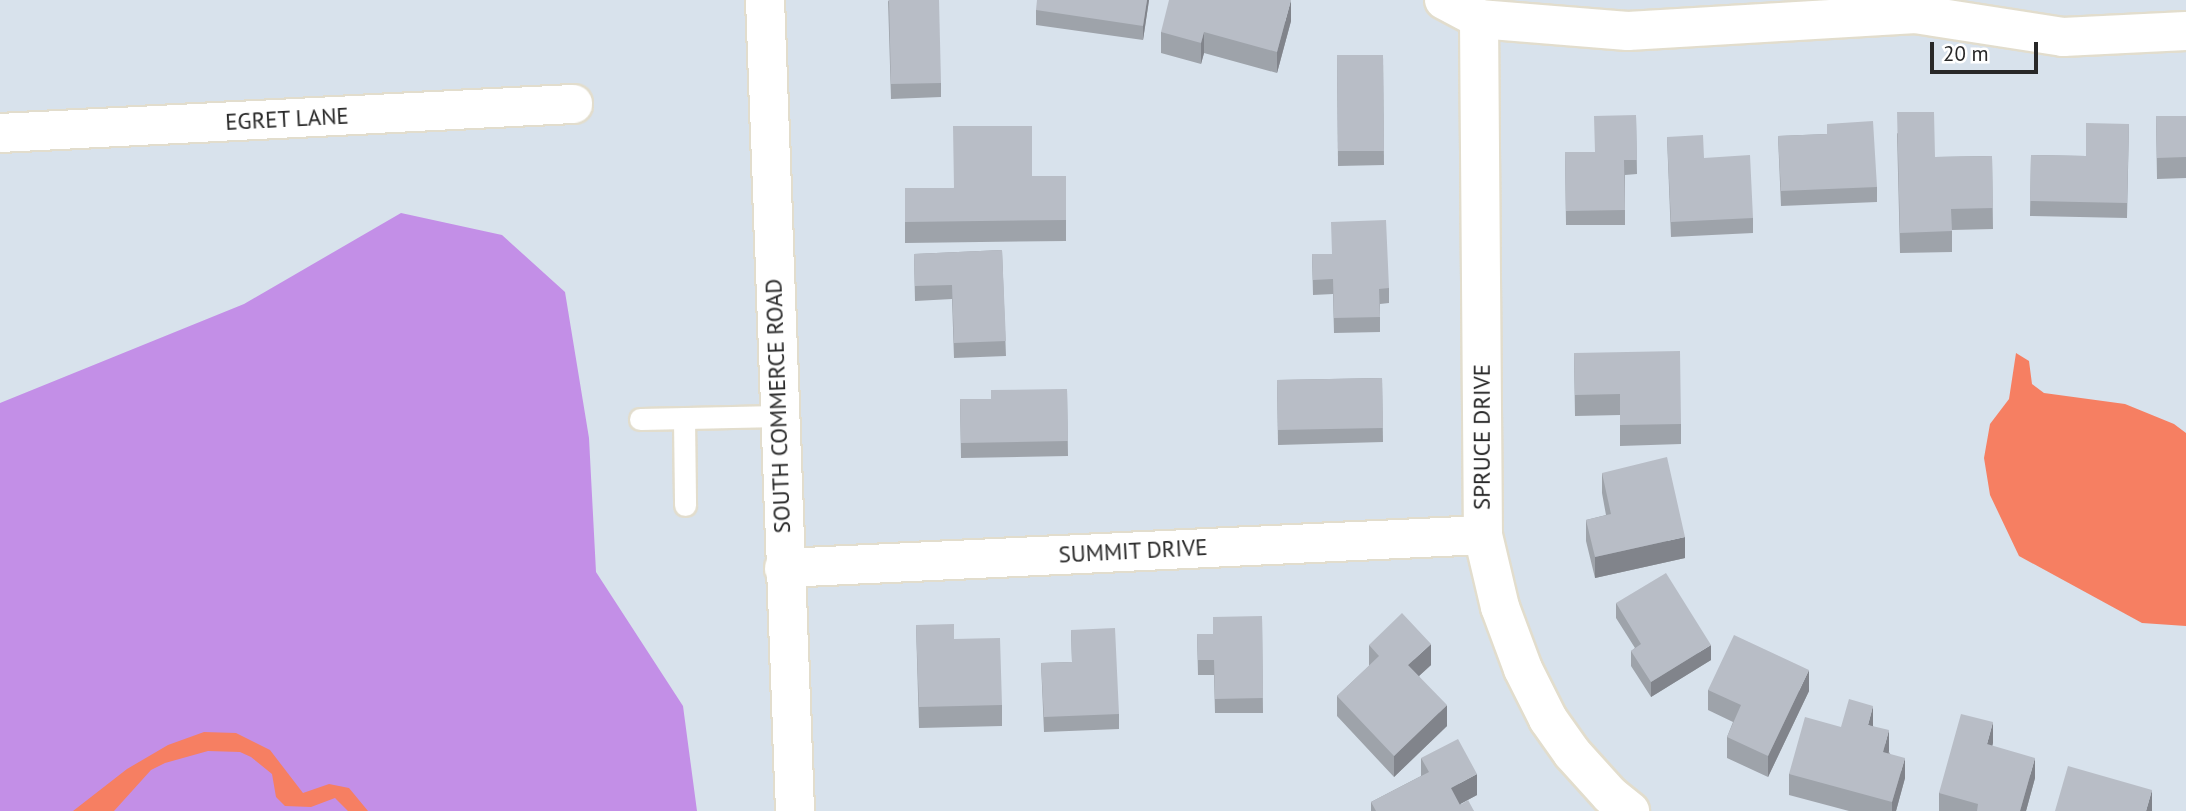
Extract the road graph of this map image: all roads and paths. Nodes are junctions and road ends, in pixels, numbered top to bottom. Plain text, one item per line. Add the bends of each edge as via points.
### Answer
1 (765, 0) edge
2 (1444, 0) edge
3 (1479, 19) junction
4 (2186, 32) edge
5 (573, 104) dead end
6 (0, 134) edge
7 (779, 416) junction
8 (684, 418) junction
9 (640, 419) dead end
10 (685, 505) dead end
11 (1483, 535) junction
12 (784, 568) junction
13 (795, 811) edge
14 (1630, 811) edge

1 - 7 street, SOUTH COMMERCE ROAD
2 - 3 street
3 - 4 street via 1628,31 1915,14 2063,37
3 - 11 street, SPRUCE DRIVE
5 - 6 street, EGRET LANE
7 - 8 lane
7 - 12 street, SOUTH COMMERCE ROAD
8 - 9 lane
8 - 10 lane
11 - 12 street, SUMMIT DRIVE
11 - 14 street, SPRUCE DRIVE via 1500,607 1548,719 1572,754
12 - 13 street, SOUTH COMMERCE ROAD

